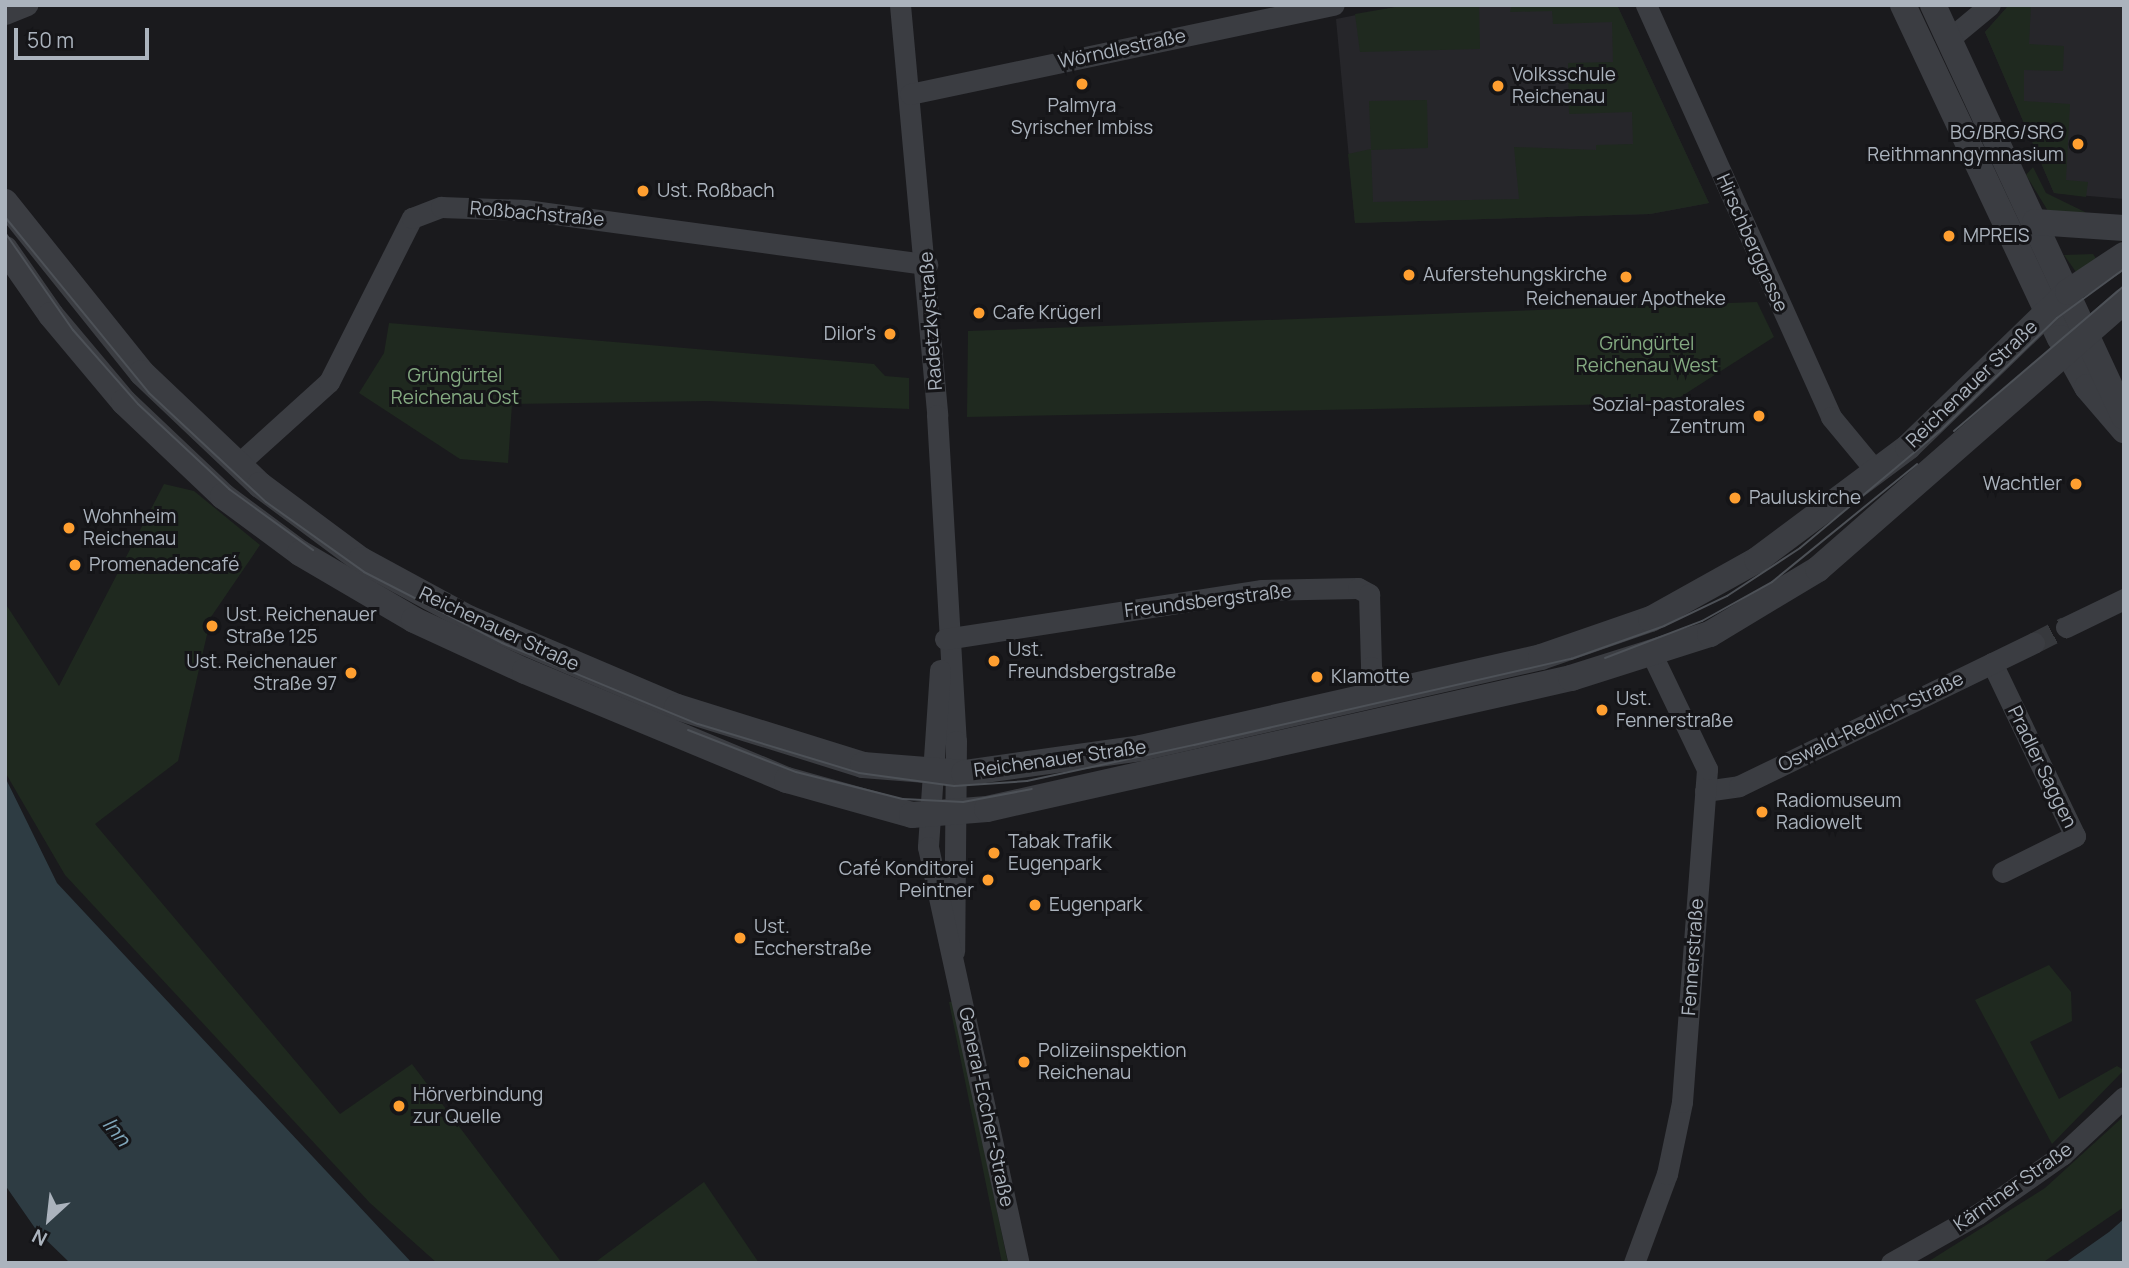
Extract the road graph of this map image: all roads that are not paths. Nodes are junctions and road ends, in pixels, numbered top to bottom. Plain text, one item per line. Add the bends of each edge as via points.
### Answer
1 (27, 5) edge
2 (900, 5) edge
3 (1334, 5) edge
4 (1646, 5) edge
5 (1903, 5) edge
6 (1933, 5) edge
7 (1990, 5) edge
8 (5, 15) edge
9 (1950, 39) junction
10 (910, 94) junction
11 (1995, 165) junction
12 (5, 202) edge
13 (2035, 222) junction
14 (2124, 228) edge
15 (5, 248) edge
16 (2124, 255) edge
17 (927, 264) junction
18 (2068, 292) junction
19 (2124, 301) edge
20 (2048, 312) junction
21 (2088, 329) junction
22 (2066, 350) junction
23 (2124, 417) edge
24 (2124, 430) edge
25 (237, 465) junction
26 (1875, 470) junction
27 (200, 475) junction
28 (2124, 599) edge
29 (2066, 627) tunnel mouth
30 (2034, 643) tunnel mouth
31 (944, 648) junction
32 (1653, 657) junction
33 (1992, 663) junction
34 (1378, 694) junction
35 (942, 771) junction
36 (1705, 791) junction
37 (953, 814) junction
38 (927, 816) junction
39 (2002, 872) dead end
40 (954, 951) junction
41 (2124, 1097) edge
42 (1019, 1263) edge
43 (1634, 1263) edge
44 (1891, 1263) edge

1 - 8 street
2 - 10 street, Radetzkystraße
3 - 10 street, Wörndlestraße
4 - 26 street, Hirschberggasse via 1831,417
5 - 11 street
6 - 9 street
7 - 9 street
9 - 11 street
10 - 17 street, Radetzkystraße
11 - 13 street
11 - 20 street
12 - 25 street, Reichenauer Straße via 119,348
13 - 14 street
13 - 18 street
15 - 27 street, Reichenauer Straße via 97,372
16 - 18 street, Reichenauer Straße
17 - 25 street, Roßbachstraße via 525,210 441,208 412,218 330,382
17 - 31 street, Radetzkystraße
18 - 20 street, Reichenauer Straße
18 - 21 street
19 - 21 street, Reichenauer Straße
20 - 22 street
20 - 26 street, Reichenauer Straße via 1930,429
21 - 22 street, Reichenauer Straße
21 - 23 street
22 - 24 street
22 - 32 street, Reichenauer Straße via 1803,580 1721,629
25 - 27 street via 215,477
25 - 35 street, Reichenauer Straße via 362,560 517,640 778,742 863,765
26 - 34 street, Reichenauer Straße via 1776,547 1651,619 1576,648
27 - 38 street, Reichenauer Straße via 300,553 472,648 787,780 887,811
28 - 29 street
30 - 33 street, Oswald-Redlich-Straße
31 - 34 street, Freundsbergstraße via 1262,590 1358,588 1369,594 1371,667
31 - 35 street, Radetzkystraße
32 - 36 street, Fennerstraße via 1707,769
32 - 37 street, Reichenauer Straße
33 - 36 street, Oswald-Redlich-Straße via 1739,786
33 - 39 street, Pradler Saggen via 2075,836
34 - 35 street, Reichenauer Straße via 1110,754
35 - 37 street, General-Eccher-Straße
35 - 38 street, General-Eccher-Straße
36 - 43 street, Fennerstraße via 1682,1102 1667,1174
37 - 38 street, Reichenauer Straße
37 - 40 street, General-Eccher-Straße
38 - 40 street, General-Eccher-Straße via 931,867
40 - 42 street, General-Eccher-Straße
41 - 44 street, Kärntner Straße via 2062,1155 1979,1214

